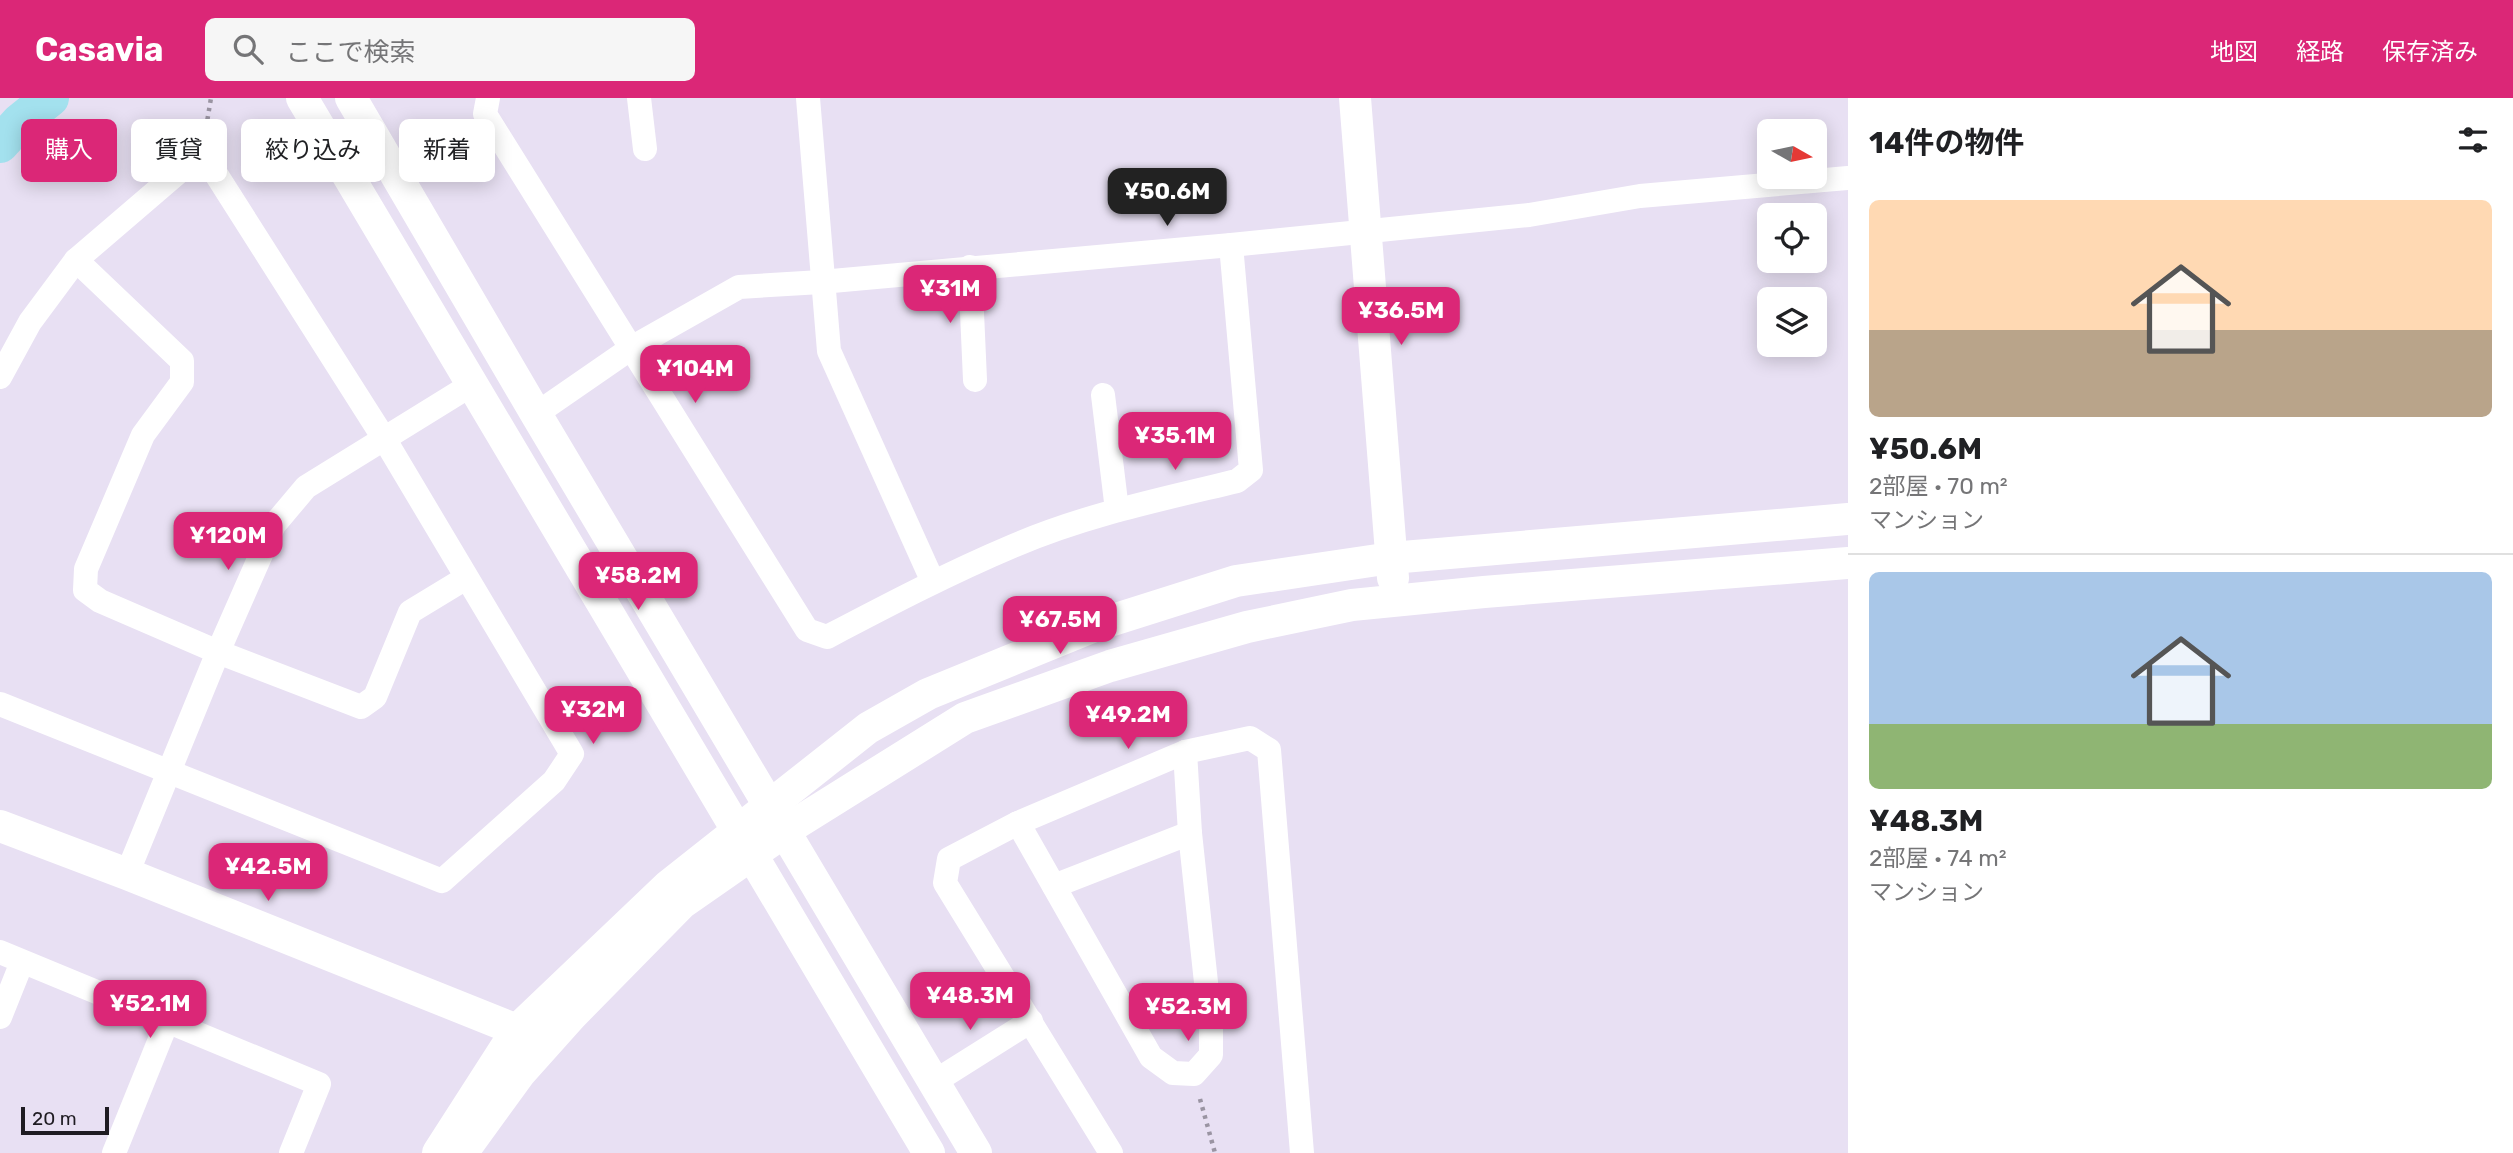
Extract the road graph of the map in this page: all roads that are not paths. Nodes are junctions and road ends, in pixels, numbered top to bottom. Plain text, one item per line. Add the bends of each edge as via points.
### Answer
1 (50, 98) edge
2 (302, 98) edge
3 (351, 98) edge
4 (488, 98) edge
5 (639, 98) edge
6 (808, 98) edge
7 (1354, 98) edge
8 (0, 144) edge
9 (645, 149) dead end
10 (1848, 178) edge
11 (1365, 231) junction
12 (1231, 245) junction
13 (76, 260) junction
14 (970, 267) junction
15 (821, 282) junction
16 (632, 347) junction
17 (0, 377) edge
18 (975, 380) dead end
19 (471, 386) junction
20 (1103, 394) dead end
21 (536, 414) junction
22 (385, 440) junction
23 (1117, 510) junction
24 (1848, 519) edge
25 (1391, 558) junction
26 (1848, 563) edge
27 (466, 578) junction
28 (933, 582) junction
29 (1394, 600) junction
30 (218, 652) junction
31 (0, 704) edge
32 (1185, 752) junction
33 (170, 772) junction
34 (777, 819) junction
35 (1018, 823) junction
36 (0, 826) edge
37 (1190, 833) junction
38 (744, 843) junction
39 (127, 874) junction
40 (1054, 886) junction
41 (11, 957) edge
42 (0, 1017) edge
43 (1031, 1021) junction
44 (167, 1022) junction
45 (517, 1030) junction
46 (934, 1082) junction
47 (114, 1153) edge
48 (291, 1153) edge
49 (438, 1153) edge
50 (462, 1153) edge
51 (929, 1153) edge
52 (976, 1153) edge
53 (1111, 1153) edge
54 (1302, 1153) edge

1 - 8 main road
2 - 19 street
3 - 21 street
4 - 16 street via 485,114
5 - 9 street
6 - 15 street
7 - 11 street
10 - 11 street via 1640,196 1529,215
11 - 12 street
11 - 25 street
12 - 14 street
12 - 23 street via 1251,470 1237,481
13 - 17 street via 30,322
13 - 22 street via 202,152
13 - 30 street via 183,361 182,382 144,435 86,569 85,590
14 - 15 street
14 - 18 street
15 - 16 street via 739,287
15 - 28 street via 829,351
16 - 21 street
16 - 28 street via 807,630 827,637
19 - 22 street
19 - 38 street
20 - 23 street
21 - 34 street
22 - 27 street
22 - 30 street via 306,486 274,525
23 - 28 street via 1015,545
24 - 25 street
25 - 29 street
25 - 34 street via 1236,581 1097,625 928,694 868,728
26 - 29 street
27 - 30 street via 410,612 375,697 361,707
27 - 33 street via 572,754 554,780 442,881
29 - 34 street via 1247,627 1110,666 965,718
30 - 33 street
31 - 33 street
32 - 35 street
32 - 37 street
32 - 54 street via 1250,738 1269,750
33 - 39 street
34 - 38 street
34 - 46 street
35 - 40 street
35 - 43 street via 948,859 945,883
36 - 39 street
37 - 40 street
37 - 40 street via 1211,1028 1211,1055 1194,1074 1173,1073 1151,1057
38 - 45 street via 668,886
38 - 50 street via 520,1073
38 - 51 street
39 - 45 street
41 - 42 street
41 - 44 street
43 - 46 street
43 - 53 street
44 - 47 street
44 - 48 street via 319,1084
45 - 49 street
46 - 52 street

